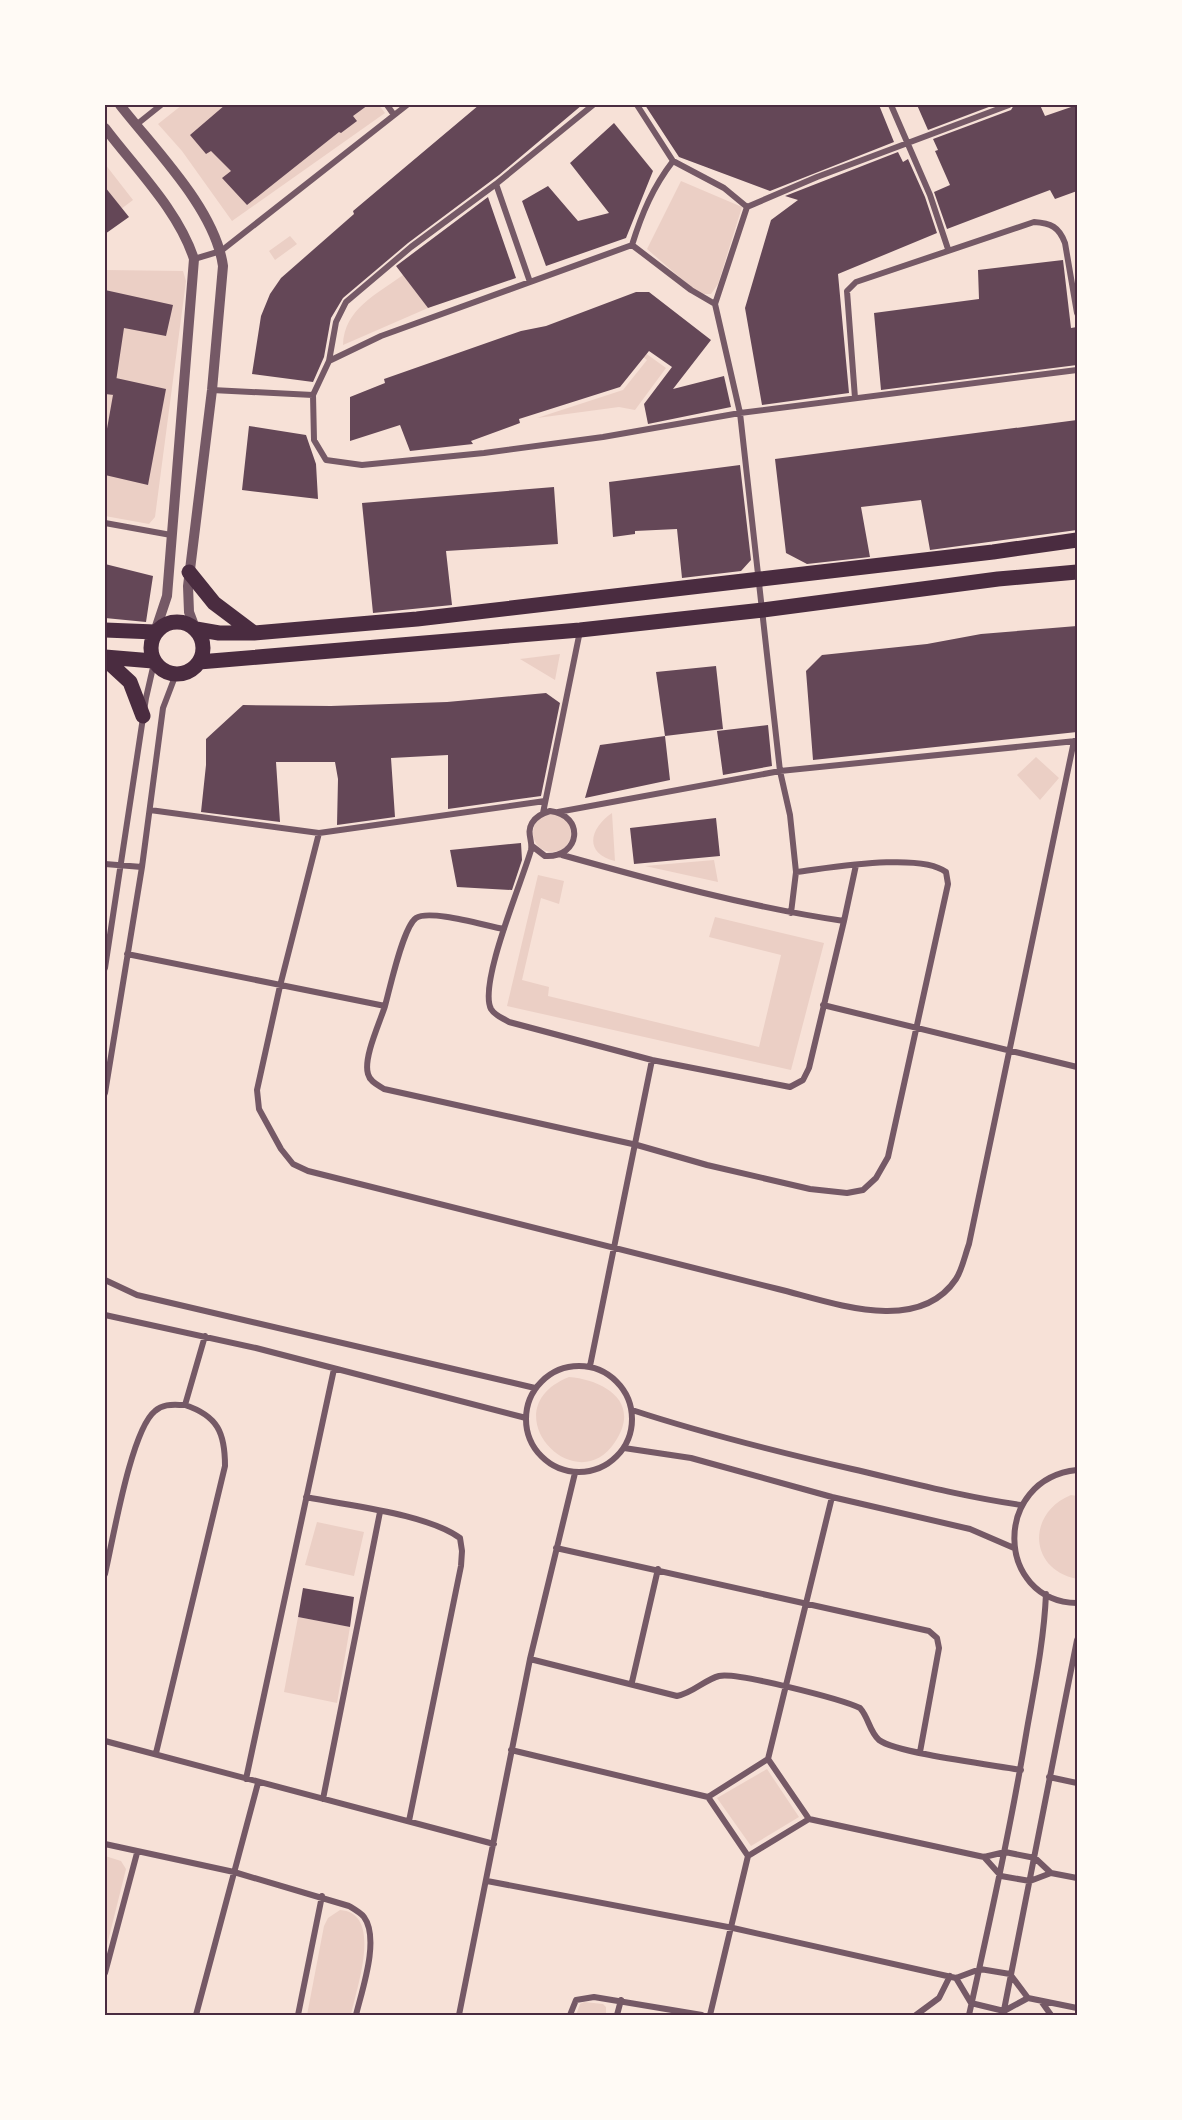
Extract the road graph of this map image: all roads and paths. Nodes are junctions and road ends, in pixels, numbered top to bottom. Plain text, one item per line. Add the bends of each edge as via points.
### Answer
1 (120, 105) edge
2 (161, 105) edge
3 (387, 105) edge
4 (407, 105) edge
5 (593, 105) edge
6 (637, 105) edge
7 (891, 105) edge
8 (1009, 105) edge
9 (394, 116) junction
10 (136, 125) junction
11 (105, 128) edge
12 (909, 143) junction
13 (673, 161) junction
14 (496, 184) junction
15 (747, 207) junction
16 (632, 245) junction
17 (948, 249) junction
18 (221, 250) junction
19 (194, 259) junction
20 (530, 282) junction
21 (715, 304) junction
22 (1077, 313) edge
23 (329, 361) junction
24 (1077, 370) edge
25 (212, 390) junction
26 (313, 395) junction
27 (855, 398) junction
28 (740, 413) junction
29 (105, 523) edge
30 (171, 535) junction
31 (1077, 540) edge
32 (189, 572) junction
33 (1077, 572) edge
34 (760, 580) junction
35 (763, 610) junction
36 (196, 629) junction
37 (105, 630) edge
38 (580, 630) junction
39 (155, 632) junction
40 (254, 633) junction
41 (105, 658) edge
42 (154, 661) junction
43 (199, 662) junction
44 (176, 674) junction
45 (143, 716) junction
46 (1076, 741) edge
47 (780, 771) junction
48 (545, 801) junction
49 (150, 810) junction
50 (558, 812) junction
51 (543, 813) junction
52 (319, 833) junction
53 (532, 846) junction
54 (562, 855) junction
55 (105, 864) edge
56 (120, 865) junction
57 (856, 865) junction
58 (142, 867) junction
59 (796, 872) junction
60 (791, 913) junction
61 (844, 921) junction
62 (504, 929) junction
63 (127, 954) junction
64 (105, 968) edge
65 (280, 986) junction
66 (823, 1005) junction
67 (385, 1006) junction
68 (917, 1028) junction
69 (1010, 1050) junction
70 (652, 1060) junction
71 (1077, 1067) edge
72 (105, 1093) edge
73 (637, 1145) junction
74 (616, 1247) junction
75 (105, 1280) edge
76 (105, 1315) edge
77 (205, 1336) junction
78 (590, 1366) junction
79 (334, 1369) junction
80 (535, 1388) junction
81 (185, 1405) junction
82 (632, 1410) junction
83 (526, 1418) junction
84 (624, 1448) junction
85 (1077, 1470) edge
86 (575, 1473) junction
87 (306, 1497) junction
88 (831, 1497) junction
89 (1021, 1505) junction
90 (380, 1512) junction
91 (556, 1548) junction
92 (1014, 1548) junction
93 (658, 1569) junction
94 (105, 1574) edge
95 (1046, 1594) junction
96 (1077, 1603) edge
97 (804, 1604) junction
98 (1077, 1640) edge
99 (530, 1659) junction
100 (632, 1682) junction
101 (786, 1688) junction
102 (105, 1741) edge
103 (511, 1750) junction
104 (920, 1752) junction
105 (156, 1753) junction
106 (768, 1760) junction
107 (1020, 1770) junction
108 (1049, 1777) junction
109 (246, 1779) junction
110 (258, 1783) junction
111 (1077, 1783) edge
112 (708, 1797) junction
113 (323, 1799) junction
114 (809, 1819) junction
115 (409, 1821) junction
116 (105, 1844) edge
117 (494, 1844) junction
118 (1005, 1852) junction
119 (137, 1853) junction
120 (748, 1856) junction
121 (984, 1857) junction
122 (1035, 1858) junction
123 (234, 1872) junction
124 (1050, 1873) junction
125 (1000, 1876) junction
126 (1077, 1878) edge
127 (487, 1881) junction
128 (1030, 1881) junction
129 (322, 1896) junction
130 (733, 1928) junction
131 (980, 1969) junction
132 (105, 1973) edge
133 (1010, 1974) junction
134 (953, 1977) junction
135 (1028, 1998) junction
136 (621, 2000) junction
137 (1041, 2001) junction
138 (971, 2003) junction
139 (1077, 2008) edge
140 (1003, 2013) edge
141 (196, 2015) edge
142 (298, 2015) edge
143 (356, 2015) edge
144 (459, 2015) edge
145 (570, 2015) edge
146 (617, 2015) edge
147 (702, 2015) edge
148 (710, 2015) edge
149 (916, 2015) edge
150 (969, 2015) edge
151 (1051, 2015) edge

1 - 10 street
2 - 10 street
3 - 9 street
4 - 9 street
5 - 14 street
6 - 13 street
7 - 12 street
8 - 12 street
9 - 18 street
10 - 18 street via 196,201
11 - 19 street via 178,224
12 - 15 street
12 - 17 street
13 - 15 street via 724,188
13 - 16 street via 648,200
14 - 20 street
14 - 23 street via 411,247 346,302 336,322
15 - 21 street
16 - 20 street
16 - 21 street
17 - 22 street via 1034,222 1050,223 1061,232 1065,243
17 - 27 street via 856,282 847,291
18 - 19 street
18 - 25 street via 223,266
19 - 30 street
20 - 23 street via 381,336
21 - 28 street
23 - 26 street
24 - 27 street
25 - 26 street
25 - 32 street
26 - 28 street via 314,440 319,451 326,460 362,465 603,437
27 - 28 street
28 - 34 street
29 - 30 street
30 - 39 street via 167,596
31 - 34 main road
32 - 36 street via 187,603
32 - 40 main road via 214,603
33 - 35 main road
34 - 35 street
34 - 40 main road via 417,619
35 - 38 main road
35 - 47 street
36 - 39 main road via 174,621
36 - 40 main road
36 - 43 main road via 203,645
37 - 39 main road
38 - 43 main road
38 - 48 street
39 - 42 main road via 150,646
41 - 42 main road
41 - 45 main road via 130,682
42 - 44 main road
42 - 45 street
43 - 44 main road via 185,673
44 - 49 street via 163,708
45 - 56 street
46 - 47 street
46 - 69 street
47 - 50 street
47 - 59 street
48 - 51 street
48 - 52 street
49 - 52 street
49 - 58 street
50 - 51 street
50 - 54 street via 573,826 570,848
51 - 53 street via 531,823
52 - 65 street
53 - 54 street via 545,856
53 - 62 street
54 - 60 street via 660,883
55 - 56 street
56 - 58 street
56 - 64 street
57 - 59 street
57 - 61 street
57 - 68 street via 928,863 946,872 948,884
58 - 63 street
59 - 60 street
60 - 61 street
61 - 66 street
62 - 67 street via 441,917 416,918 407,934
62 - 70 street via 489,997 496,1015 509,1022
63 - 65 street
63 - 72 street
65 - 67 street
65 - 74 street via 257,1090 259,1109 280,1149 293,1164 308,1171
66 - 68 street
66 - 70 street via 809,1068 798,1085 776,1085
67 - 73 street via 367,1072 372,1082 384,1089
68 - 69 street
68 - 73 street via 888,1157 876,1178 863,1190 847,1193 810,1189
69 - 71 street
69 - 74 street via 969,1244 956,1279 921,1307 895,1313 856,1308
70 - 73 street
73 - 74 street
74 - 78 street
75 - 80 street via 137,1295
76 - 77 street
77 - 79 street
77 - 81 street
78 - 80 street via 559,1369
78 - 82 street via 618,1382
79 - 83 street
79 - 87 street
80 - 83 street
81 - 94 street via 166,1404 145,1423 136,1445
81 - 105 street via 218,1426 225,1442 225,1466
82 - 84 street via 632,1430
82 - 89 street via 690,1430 784,1454
83 - 86 street via 530,1442 541,1457 557,1468
84 - 86 street via 611,1462
84 - 88 street via 691,1458
85 - 89 street via 1040,1483
86 - 91 street
87 - 90 street
87 - 109 street
88 - 92 street via 970,1529
88 - 97 street
89 - 92 street via 1013,1534
90 - 113 street
90 - 115 street via 449,1530 460,1538 462,1551
91 - 93 street
91 - 99 street
92 - 95 street via 1020,1567
93 - 97 street
93 - 100 street
95 - 96 street
95 - 107 street via 1044,1631
97 - 101 street
97 - 104 street via 929,1631 936,1638 939,1648
98 - 108 street
99 - 100 street
99 - 103 street
100 - 101 street via 677,1696 720,1676
101 - 104 street via 851,1704 866,1715 872,1732 880,1740 894,1748
101 - 106 street
102 - 105 street
103 - 112 street
103 - 117 street
104 - 107 street
105 - 109 street
106 - 112 street
106 - 114 street
107 - 118 street
108 - 111 street
108 - 122 street
109 - 110 street
110 - 113 street
110 - 123 street
112 - 120 street
113 - 115 street
114 - 120 street
114 - 121 street
115 - 117 street
116 - 119 street
117 - 127 street
118 - 121 street
118 - 122 street
118 - 125 street
119 - 123 street
119 - 132 street
120 - 130 street
121 - 125 street
122 - 124 street
122 - 128 street
123 - 129 street
123 - 141 street
124 - 126 street
124 - 128 street
125 - 128 street
125 - 131 street
127 - 130 street
127 - 144 street
128 - 133 street
129 - 142 street
129 - 143 street via 349,1906 363,1917 369,1929 370,1952
130 - 134 street
130 - 148 street
131 - 133 street
131 - 134 street
131 - 138 street
133 - 135 street
133 - 140 street
134 - 138 street
134 - 149 street via 939,1998
135 - 137 street
135 - 140 street
136 - 145 street via 582,1998 576,2000
136 - 146 street
136 - 147 street
137 - 139 street
137 - 151 street
138 - 140 street
138 - 150 street

